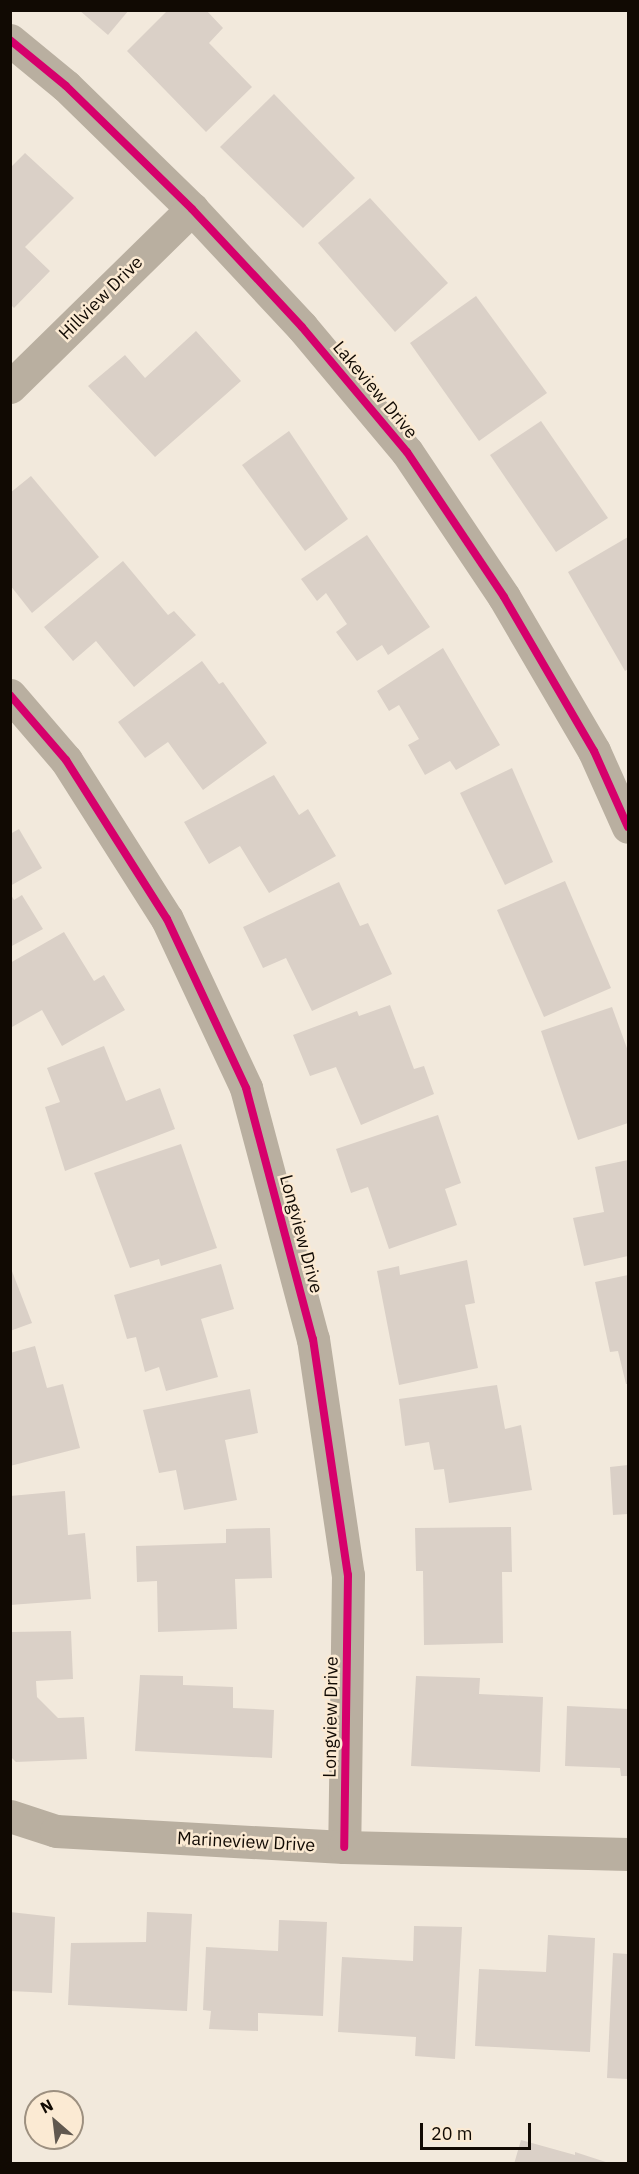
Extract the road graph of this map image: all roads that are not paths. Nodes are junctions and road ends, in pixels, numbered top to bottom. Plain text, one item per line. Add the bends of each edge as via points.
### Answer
1 (10, 40) edge
2 (192, 209) junction
3 (10, 387) edge
4 (10, 695) edge
5 (628, 827) edge
6 (10, 1816) edge
7 (344, 1847) junction
8 (628, 1854) edge

1 - 2 street, Lakeview Drive via 66,86
2 - 3 street, Hillview Drive
2 - 5 street, Lakeview Drive via 302,327 407,452 516,617 594,751
4 - 7 street, Longview Drive via 66,760 167,919 246,1088 314,1339 348,1575
6 - 7 street, Marineview Drive via 56,1831
7 - 8 street, Marineview Drive

